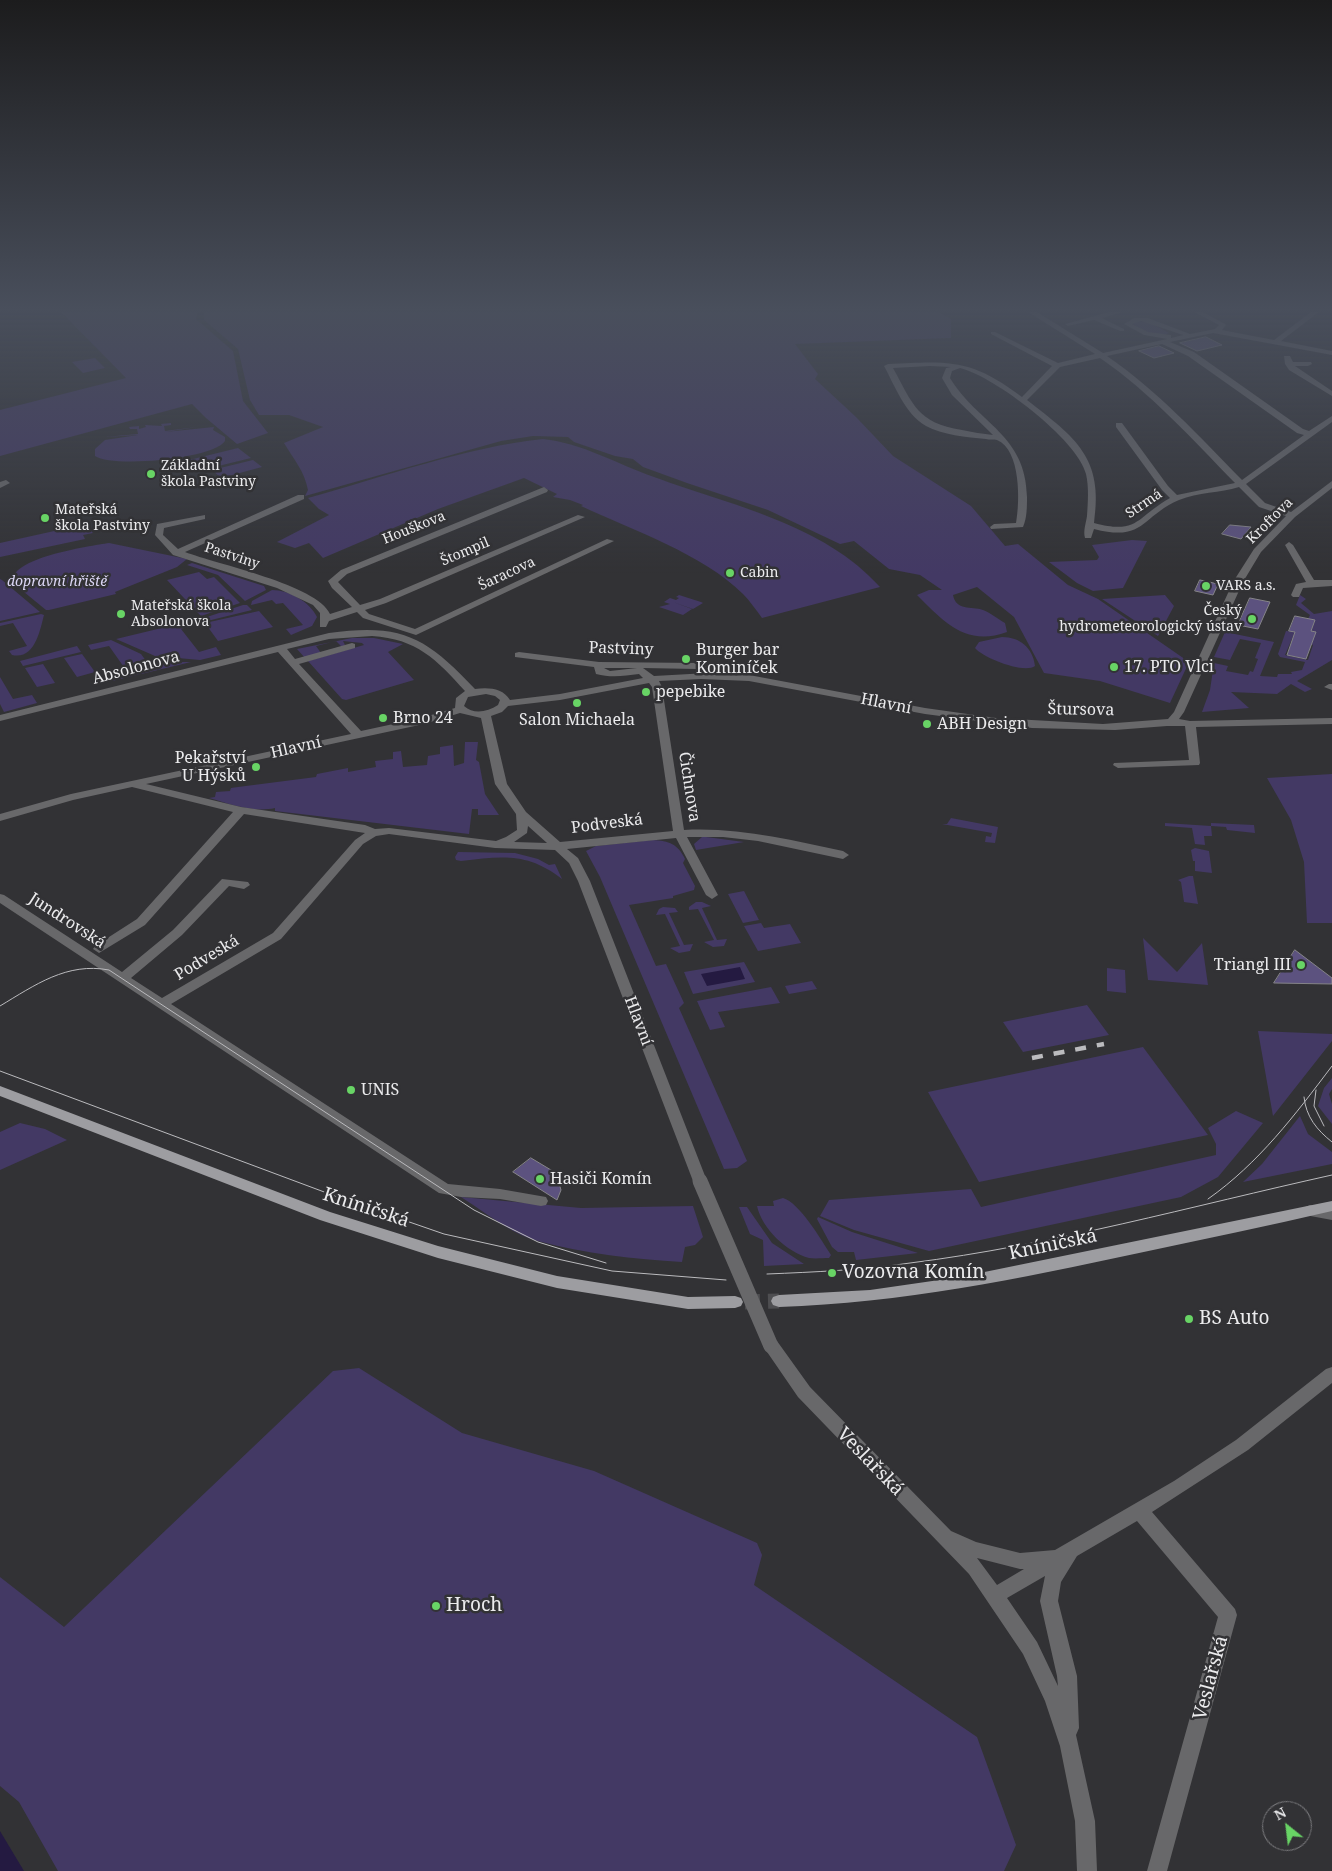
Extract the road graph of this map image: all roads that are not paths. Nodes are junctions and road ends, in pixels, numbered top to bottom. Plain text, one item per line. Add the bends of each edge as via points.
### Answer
1 (908, 399) edge
2 (961, 399) edge
3 (1155, 399) edge
4 (1255, 399) edge
5 (1023, 400) edge
6 (1332, 418) edge
7 (1119, 425) dead end
8 (1310, 434) junction
9 (1002, 439) junction
10 (1242, 483) junction
11 (1332, 484) edge
12 (544, 490) dead end
13 (301, 497) dead end
14 (1176, 499) junction
15 (1292, 515) junction
16 (202, 517) dead end
17 (581, 517) dead end
18 (1090, 525) junction
19 (994, 527) dead end
20 (1088, 536) dead end
21 (610, 542) dead end
22 (1289, 545) dead end
23 (176, 553) junction
24 (1311, 583) junction
25 (1332, 583) edge
26 (1296, 595) dead end
27 (359, 610) junction
28 (324, 619) junction
29 (329, 636) junction
30 (352, 646) dead end
31 (280, 648) junction
32 (519, 655) dead end
33 (294, 662) junction
34 (599, 665) junction
35 (720, 676) junction
36 (652, 679) junction
37 (472, 692) junction
38 (505, 703) junction
39 (461, 709) junction
40 (485, 714) junction
41 (0, 718) edge
42 (971, 718) joint
43 (1173, 720) junction
44 (1332, 720) edge
45 (1190, 724) junction
46 (358, 735) junction
47 (1118, 765) dead end
48 (131, 784) junction
49 (182, 795) joint
50 (241, 810) junction
51 (522, 814) junction
52 (0, 818) edge
53 (372, 833) junction
54 (679, 833) junction
55 (493, 844) junction
56 (558, 846) junction
57 (843, 855) dead end
58 (244, 884) dead end
59 (712, 895) dead end
60 (0, 898) edge
61 (99, 949) dead end
62 (119, 975) junction
63 (162, 1004) junction
64 (0, 1092) edge
65 (541, 1201) dead end
66 (1332, 1206) edge
67 (1310, 1211) junction
68 (1332, 1214) edge
69 (779, 1301) tunnel mouth
70 (735, 1302) tunnel mouth
71 (771, 1346) joint
72 (1332, 1374) edge
73 (1140, 1511) junction
74 (942, 1535) junction
75 (1079, 1546) junction
76 (1059, 1558) junction
77 (994, 1596) junction
78 (1070, 1746) junction
79 (1087, 1871) edge
80 (1157, 1871) edge

1 - 9 street via 919,417 931,425
2 - 9 street
3 - 10 street
4 - 8 street via 1300,431
5 - 18 street via 1059,428 1087,462 1092,490
6 - 8 street
7 - 14 street
8 - 10 street
9 - 19 street via 1019,465 1022,518 1020,525 1014,527
10 - 14 street, Strmá
10 - 15 street via 1262,505
11 - 15 street, Kroftova
12 - 27 street, Houškova via 344,572 333,580 335,586
13 - 23 street, Pastviny
14 - 18 street, Strmá via 1165,504 1145,522 1126,531 1115,532
15 - 43 street, Kroftova via 1261,546 1238,580
16 - 23 street, Pastviny via 160,526 159,535
17 - 27 street, Štompil
18 - 20 street
21 - 27 street, Šaracova via 416,632 372,618
22 - 24 street
23 - 28 street, Pastviny via 308,597 322,607
24 - 25 street
24 - 26 street via 1299,586
27 - 28 street
28 - 29 street, Pastviny
29 - 31 street, Absolonova
29 - 37 street, Absolonova via 377,634 413,641 433,653
30 - 33 street
31 - 33 street
31 - 41 street, Absolonova
32 - 34 street, Pastviny
33 - 46 street
34 - 35 street, Pastviny via 700,666
34 - 36 street via 604,674 636,670
35 - 36 street, Hlavní
35 - 42 street, Hlavní via 758,679
36 - 38 street, Hlavní
36 - 54 street, Čichnova via 657,687
37 - 38 street via 498,693
37 - 39 street via 460,699
38 - 40 street, Hlavní via 498,710
39 - 40 street, Hlavní via 470,714
39 - 46 street, Hlavní via 424,721
40 - 51 street, Hlavní via 498,778
42 - 43 street, Štursova via 1110,728 1150,726
43 - 45 street, Štursova
44 - 45 street, Štursova
45 - 47 street via 1195,763
46 - 48 street, Hlavní
48 - 49 street, Hlavní
48 - 52 street, Hlavní
49 - 50 street, Podveská
50 - 53 street, Podveská via 365,828
50 - 61 street via 140,922
51 - 55 street via 523,831 510,840
51 - 56 street, Hlavní
53 - 55 street, Podveská via 389,831
53 - 63 street, Podveská via 358,842 277,936
54 - 56 street, Podveská
54 - 57 street, Podveská via 781,840
54 - 59 street, Čichnova
55 - 56 street, Podveská
56 - 71 street, Hlavní, bridge via 574,861 584,881 695,1169
58 - 62 street via 226,882 189,922 136,969
60 - 62 street, Jundrovská
62 - 63 street, Jundrovská
63 - 65 street, Jundrovská via 444,1189
64 - 70 main road, Kníničská via 325,1216 438,1252 557,1282 688,1303
66 - 67 main road, Kníničská
67 - 68 street
67 - 69 main road, Kníničská via 943,1287 816,1301
71 - 74 street, Veslařská via 804,1392
72 - 73 street via 1242,1446
73 - 75 street
73 - 80 street, Veslařská via 1228,1615
74 - 76 street via 974,1549 1020,1561
74 - 77 street, Veslařská via 975,1568
75 - 76 street
75 - 78 street via 1056,1570 1050,1590 1052,1620 1067,1676
76 - 77 street
77 - 78 street, Veslařská via 1043,1673
78 - 79 street, Veslařská via 1082,1804

